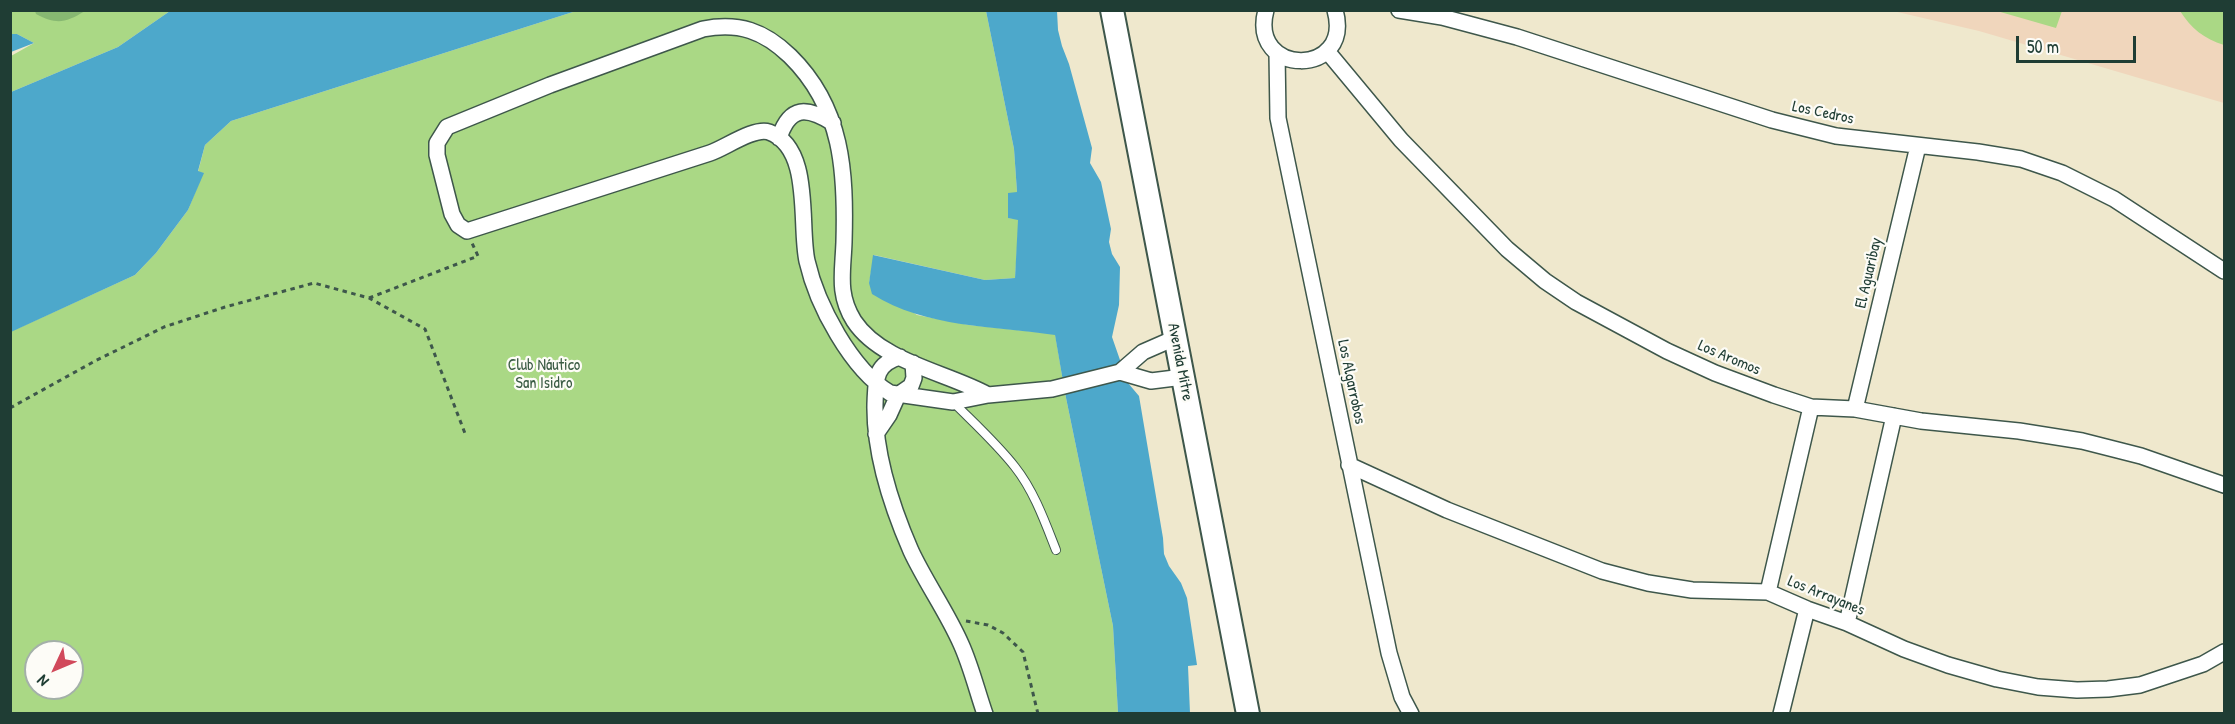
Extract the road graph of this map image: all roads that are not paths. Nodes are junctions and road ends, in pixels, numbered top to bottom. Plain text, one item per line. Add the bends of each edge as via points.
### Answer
1 (1112, 10) edge
2 (1266, 10) edge
3 (1335, 10) edge
4 (1399, 10) edge
5 (1327, 51) junction
6 (1277, 53) junction
7 (834, 123) junction
8 (779, 138) junction
9 (1918, 146) junction
10 (2224, 271) edge
11 (1175, 338) junction
12 (906, 360) junction
13 (1117, 373) junction
14 (1183, 377) junction
15 (876, 381) junction
16 (898, 395) junction
17 (988, 395) junction
18 (952, 402) junction
19 (1811, 407) junction
20 (1855, 409) junction
21 (1894, 416) junction
22 (876, 434) junction
23 (1349, 465) junction
24 (2224, 485) edge
25 (1056, 550) dead end
26 (1768, 592) junction
27 (1807, 609) junction
28 (1847, 623) junction
29 (2224, 651) edge
30 (985, 714) edge
31 (1248, 714) edge
32 (1411, 714) edge
33 (1781, 714) edge

1 - 11 street, Avenida Mitre
2 - 6 street via 1264,33
3 - 5 street via 1337,32
4 - 9 street, Los Cedros via 1517,36 1772,120 1836,136
5 - 6 street via 1318,58 1297,62
5 - 19 street, Los Aromos via 1401,140 1465,208 1545,281 1667,351 1715,373
6 - 23 street, Los Algarrobos via 1278,118
7 - 8 street via 815,112 801,111 784,122
7 - 8 street via 805,71 779,45 747,28 722,25 703,28 447,127 437,143 437,155 452,214 467,231 716,151 759,131
7 - 12 street via 840,152 844,229 842,295 861,330 872,341
8 - 15 street via 794,158 801,181 806,258 815,288 831,324
9 - 10 street, Los Cedros via 2021,159 2062,173 2114,199
9 - 20 street, El Aguaribay
11 - 13 street via 1143,352
11 - 14 street, Avenida Mitre
12 - 15 street via 891,360 878,372
12 - 16 street via 914,378 911,386
12 - 17 street
13 - 14 street via 1151,381
13 - 17 street via 1052,389
14 - 31 street, Avenida Mitre
15 - 16 street
15 - 22 street
16 - 18 street
16 - 22 street
17 - 18 street
18 - 25 lane via 1016,468 1039,507
19 - 20 street, Los Aromos
19 - 26 street
20 - 21 street, Los Aromos
21 - 24 street, Los Aromos via 2082,441 2141,456
21 - 28 street
22 - 30 street via 887,487 911,551 962,645
23 - 26 street, Los Arrayanes via 1447,510 1602,571 1692,590
23 - 32 street, Los Algarrobos via 1389,653
26 - 27 street, Los Arrayanes
27 - 28 street, Los Arrayanes
27 - 33 street
28 - 29 street, Los Arrayanes via 1948,665 2037,687 2078,690 2140,685 2203,664

